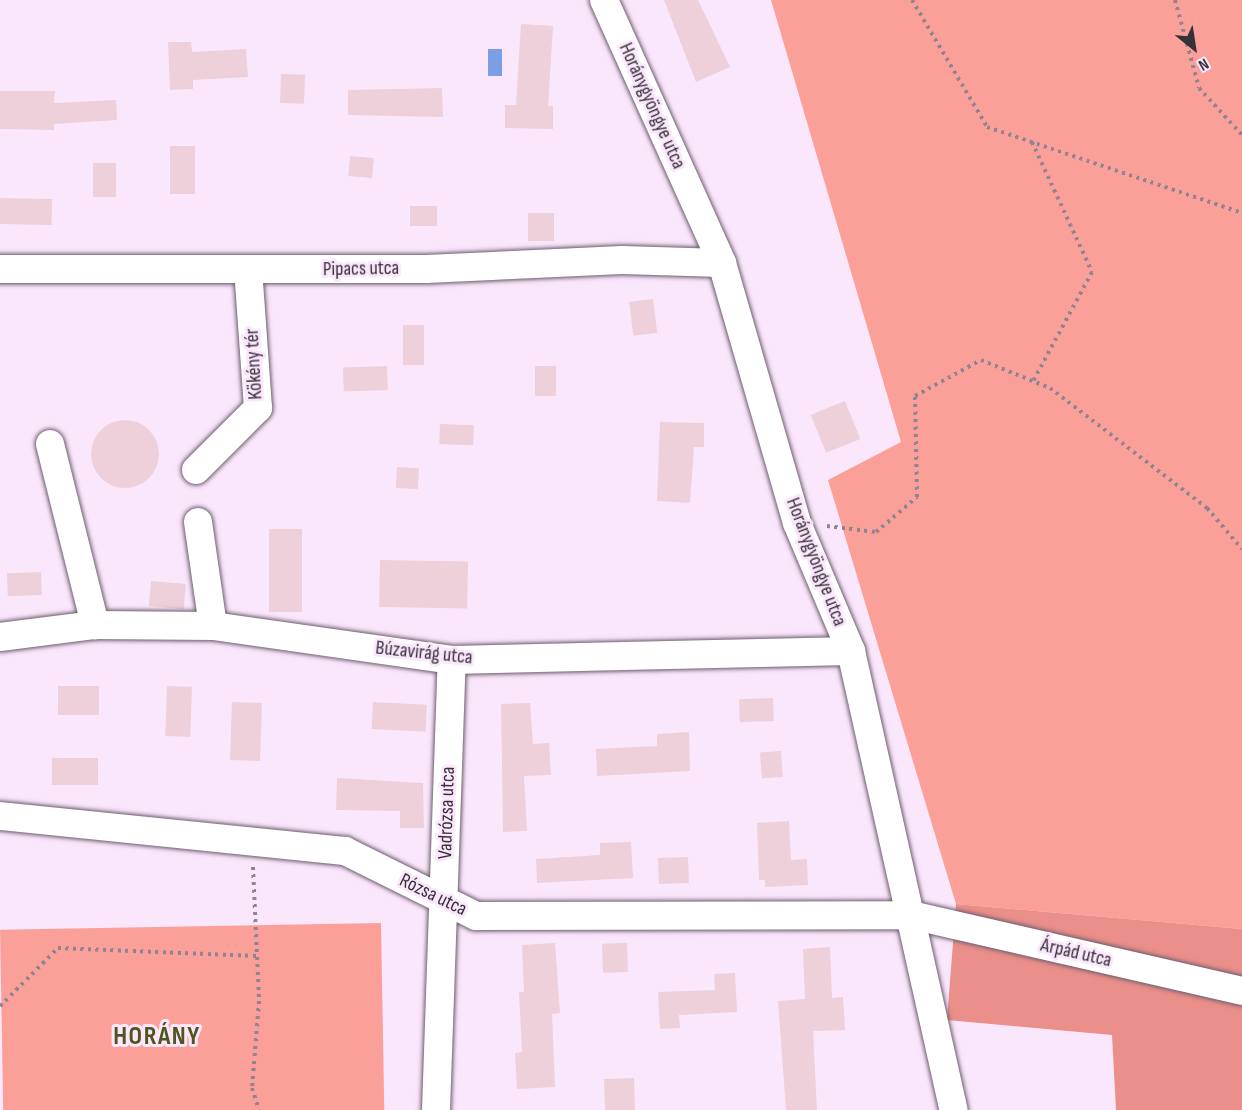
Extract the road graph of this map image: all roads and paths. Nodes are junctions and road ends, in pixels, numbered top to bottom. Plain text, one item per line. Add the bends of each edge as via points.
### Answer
1 (604, 0) edge
2 (912, 0) edge
3 (1175, 0) edge
4 (1242, 135) edge
5 (1032, 142) junction
6 (1242, 213) edge
7 (722, 264) junction
8 (0, 269) edge
9 (248, 270) junction
10 (1033, 381) junction
11 (50, 444) dead end
12 (196, 470) dead end
13 (198, 522) dead end
14 (797, 523) junction
15 (1242, 549) edge
16 (95, 625) junction
17 (213, 626) junction
18 (0, 637) edge
19 (851, 651) junction
20 (452, 660) junction
21 (0, 816) edge
22 (252, 839) junction
23 (444, 903) junction
24 (911, 915) junction
25 (257, 956) junction
26 (1242, 991) edge
27 (0, 1006) edge
28 (259, 1110) edge
29 (436, 1110) edge
30 (954, 1110) edge

1 - 7 street, Horánygyöngye utca
2 - 5 path via 987,126
3 - 4 path via 1199,87
5 - 6 path
5 - 10 path via 1092,272
7 - 9 street, Pipacs utca via 622,260
7 - 14 street, Horánygyöngye utca
8 - 9 street, Pipacs utca
9 - 12 street, Kökény tér via 258,408
10 - 14 path via 981,360 915,396 917,497 876,532
10 - 15 path via 1050,388 1207,508
11 - 16 street
13 - 17 street
14 - 19 street, Horánygyöngye utca
16 - 17 street, Búzavirág utca
16 - 18 street, Búzavirág utca
17 - 20 street, Búzavirág utca
19 - 20 street, Búzavirág utca
19 - 24 street, Horánygyöngye utca
20 - 23 street, Vadrózsa utca
21 - 22 street, Rózsa utca
22 - 23 street, Rózsa utca via 345,851
22 - 25 path
23 - 24 street, Rózsa utca via 476,916
23 - 29 street, Vadrózsa utca
24 - 26 street, Árpád utca
24 - 30 street, Horánygyöngye utca
25 - 27 path via 58,948
25 - 28 path via 259,1001 252,1088

